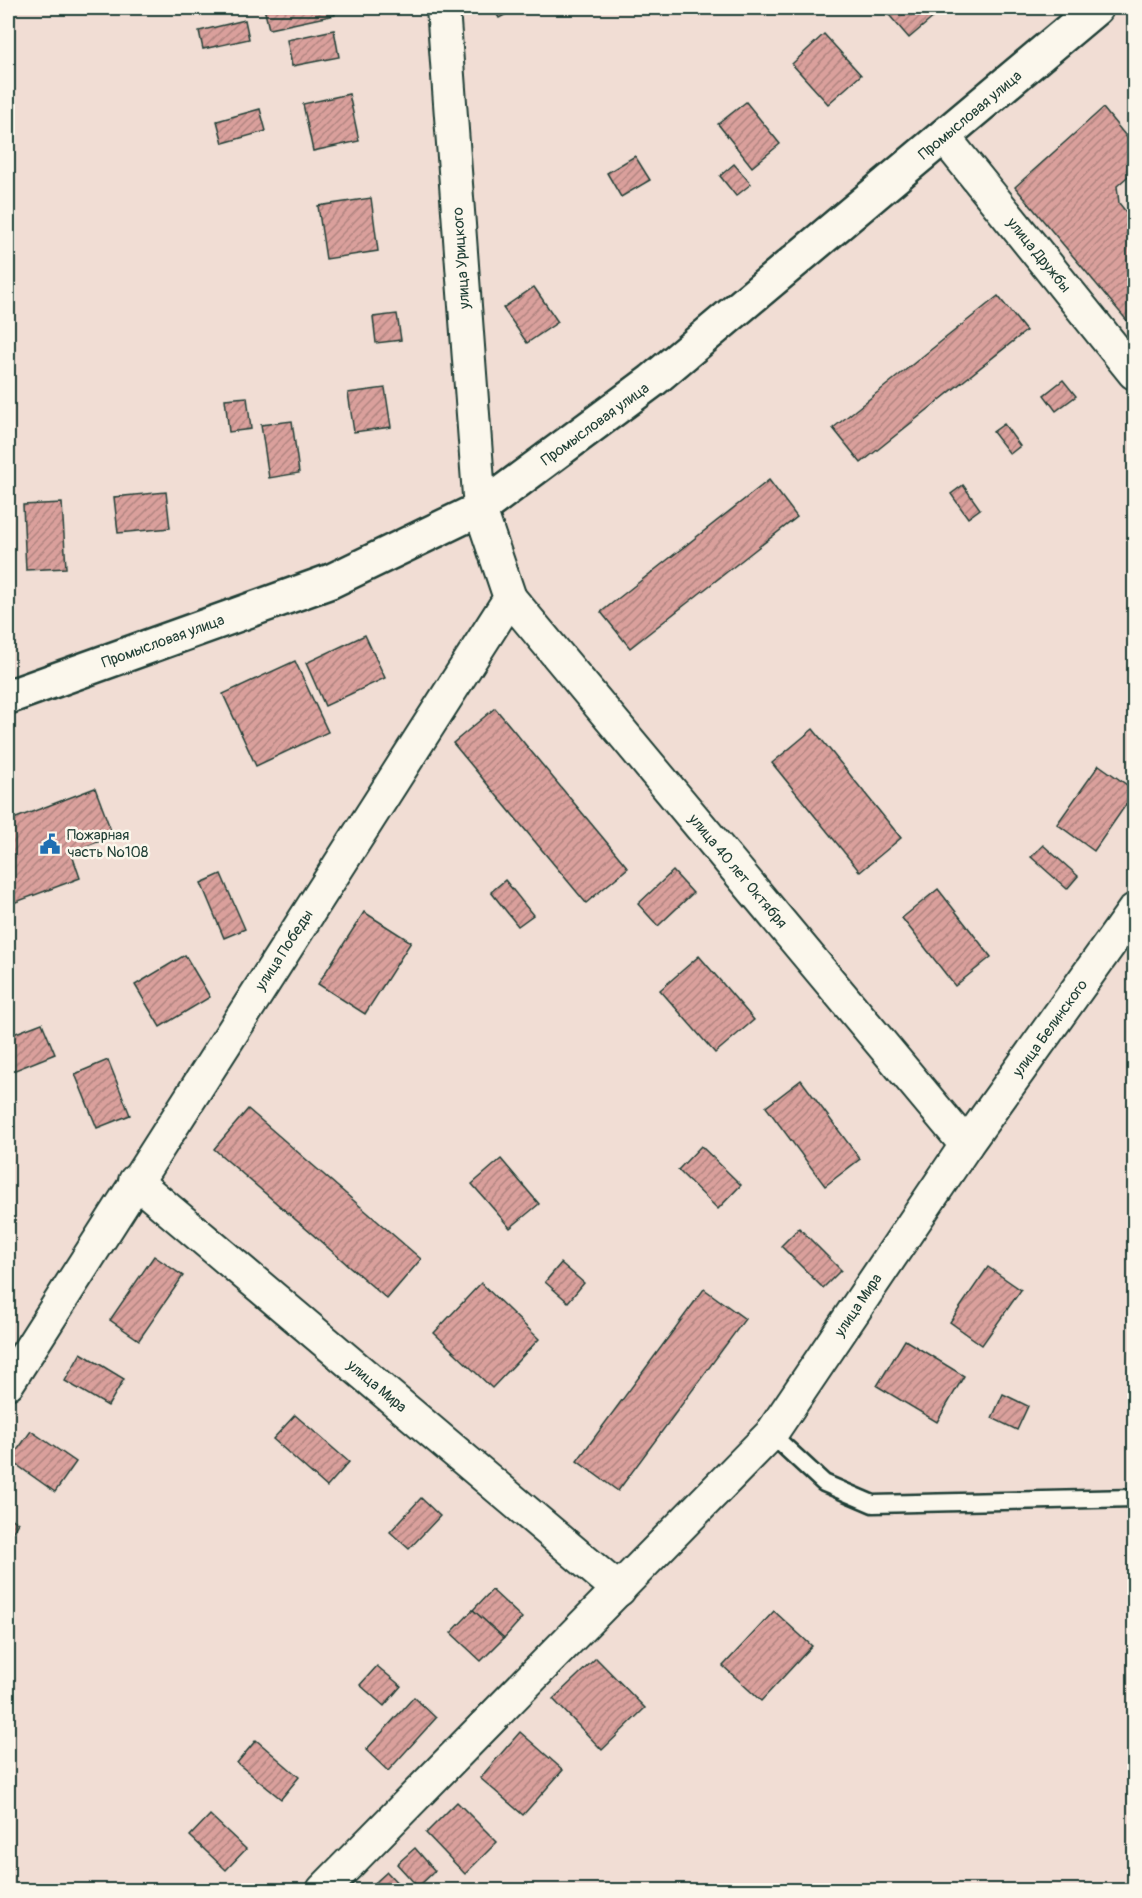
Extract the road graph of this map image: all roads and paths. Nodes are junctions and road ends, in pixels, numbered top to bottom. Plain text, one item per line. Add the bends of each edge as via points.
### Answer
1 (443, 8) edge
2 (1096, 8) edge
3 (944, 137) junction
4 (1134, 373) edge
5 (480, 509) junction
6 (510, 598) junction
7 (8, 697) edge
8 (1134, 910) edge
9 (966, 1145) junction
10 (135, 1181) junction
11 (8, 1383) edge
12 (771, 1434) junction
13 (1134, 1498) edge
14 (619, 1590) junction
15 (323, 1890) edge

1 - 5 street, улица Урицкого
2 - 3 main road, Промысловая улица
3 - 4 street, улица Дружбы
3 - 5 main road, Промысловая улица via 652,381
5 - 6 street
5 - 7 main road, Промысловая улица via 331,580
6 - 9 street, улица 40 лет Октября
6 - 10 street, улица Победы
8 - 9 street, улица Белинского
9 - 12 street, улица Мира
10 - 11 street, улица Победы
10 - 14 street, улица Мира
12 - 13 lane via 824,1483 873,1504
12 - 14 street, улица Мира
14 - 15 street, улица Мира

